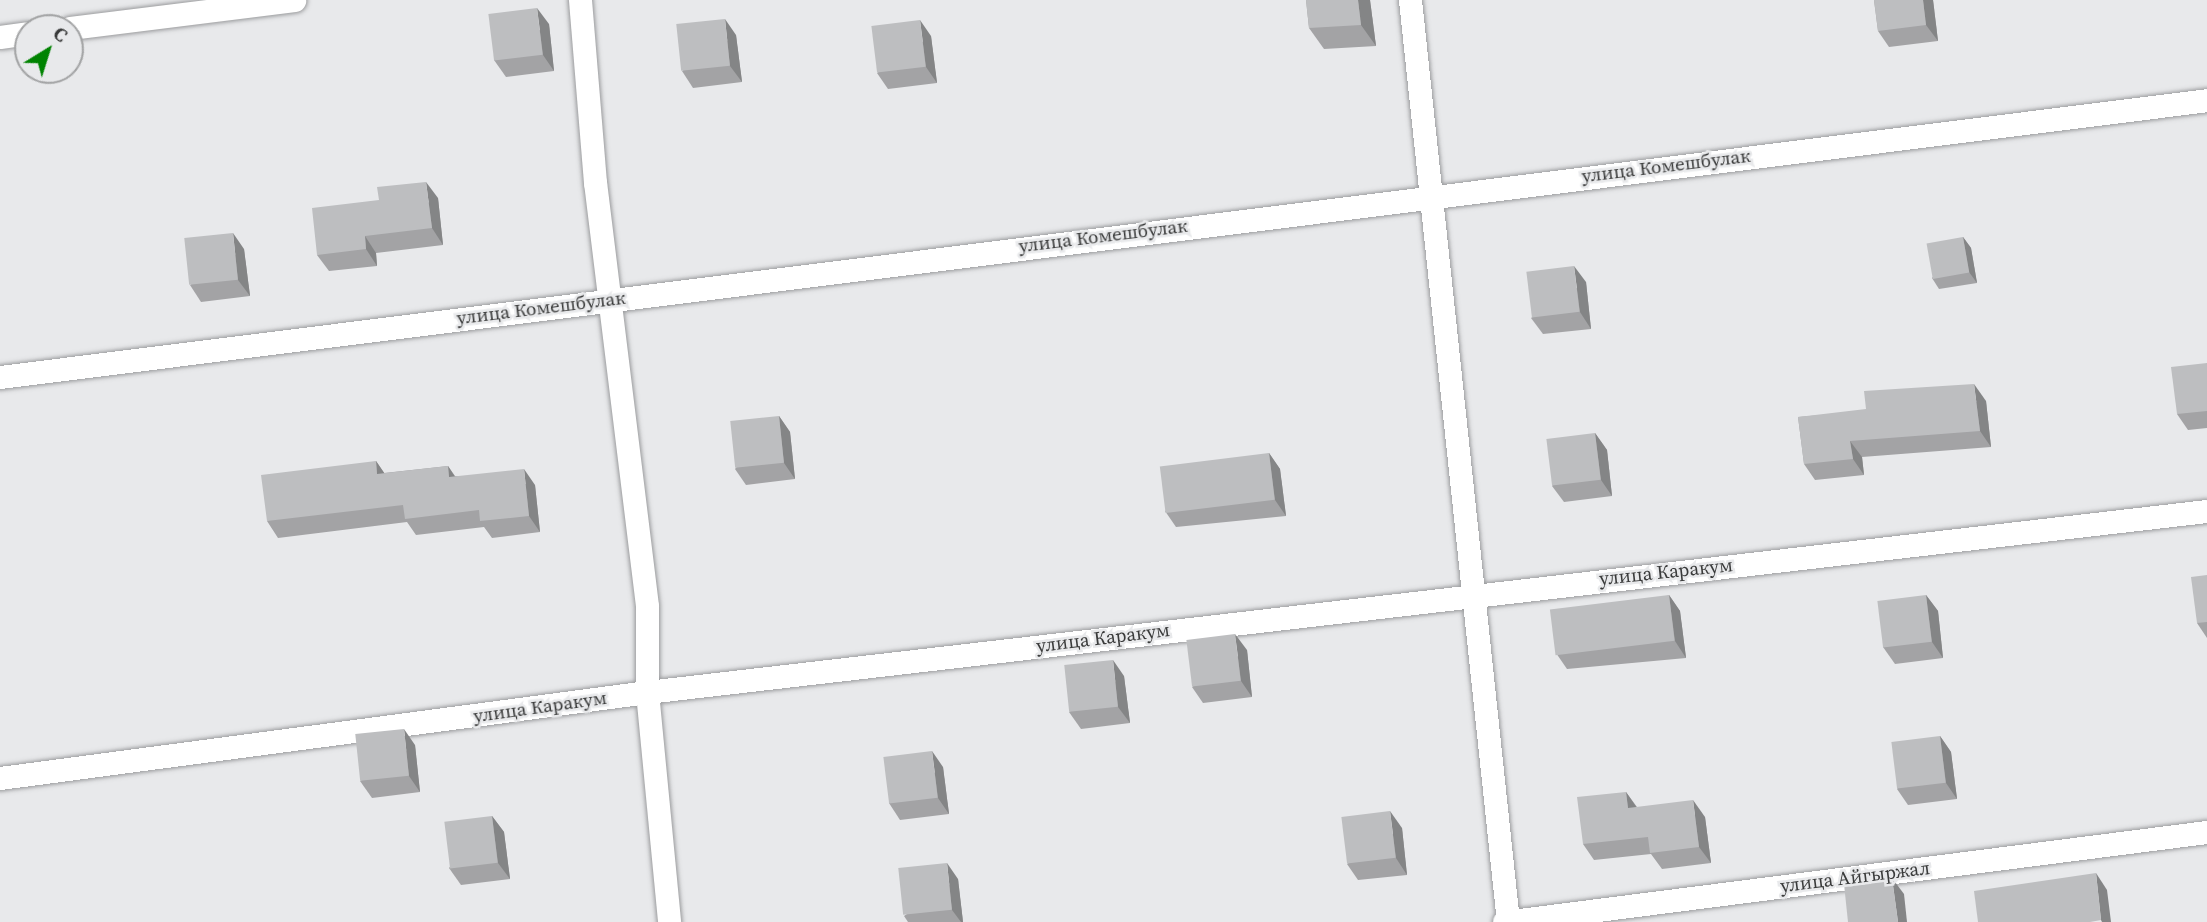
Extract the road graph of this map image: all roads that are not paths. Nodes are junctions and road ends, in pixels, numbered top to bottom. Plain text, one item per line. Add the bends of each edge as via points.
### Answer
1 (294, 0) edge
2 (580, 0) edge
3 (1410, 0) edge
4 (84, 26) edge
5 (2207, 100) edge
6 (1430, 195) junction
7 (609, 299) junction
8 (0, 377) edge
9 (2207, 511) edge
10 (1470, 594) junction
11 (647, 692) junction
12 (0, 778) edge
13 (2207, 832) edge
14 (669, 922) edge
15 (1507, 922) edge

1 - 4 street
2 - 7 street
3 - 6 street
5 - 6 street, улица Комешбулак
6 - 7 street, улица Комешбулак
6 - 10 street
7 - 8 street, улица Комешбулак
7 - 11 street via 647,606
9 - 10 street, улица Каракум
10 - 11 street, улица Каракум
10 - 15 street
11 - 12 street, улица Каракум
11 - 14 street
13 - 15 street, улица Айгыржал

